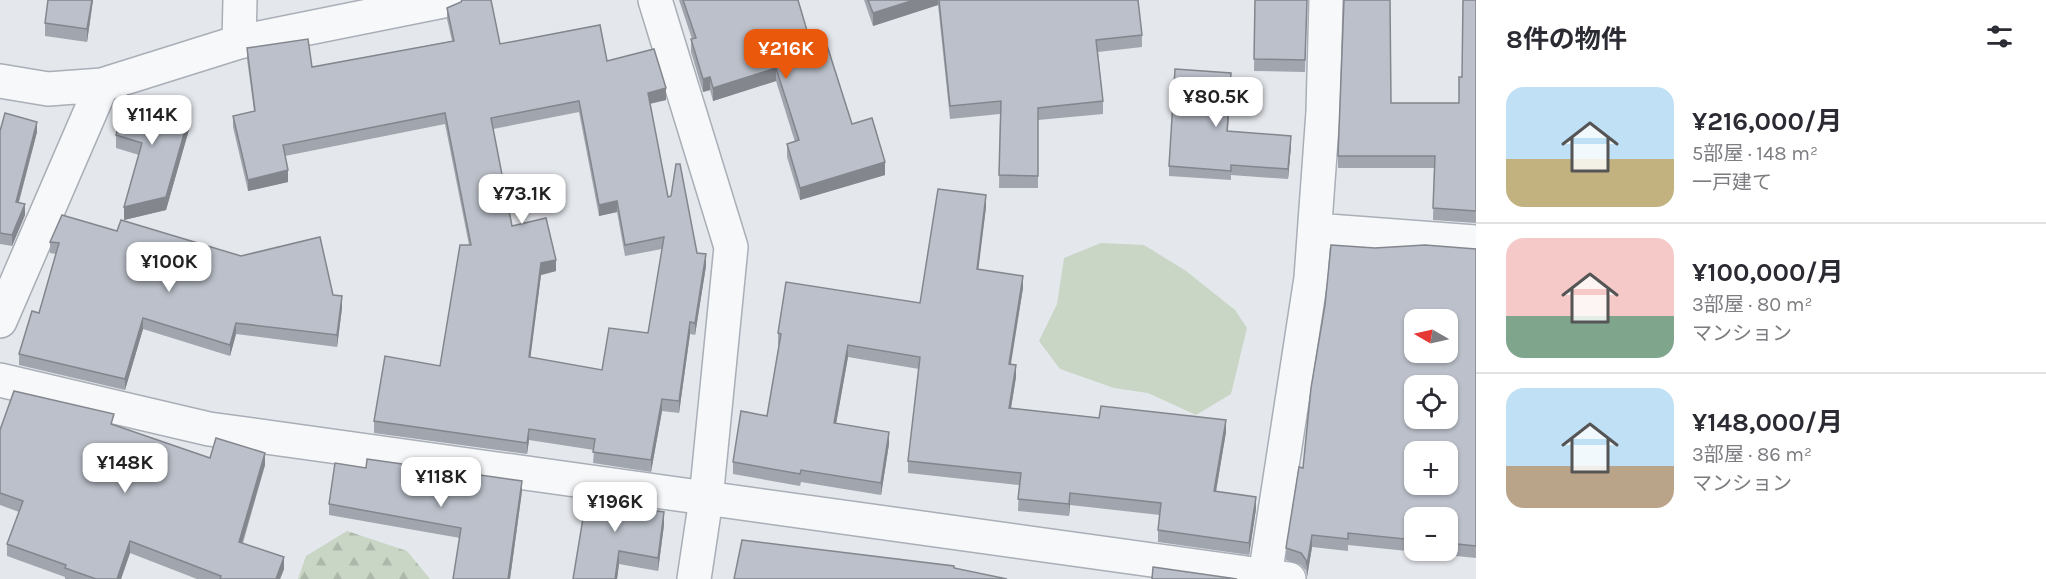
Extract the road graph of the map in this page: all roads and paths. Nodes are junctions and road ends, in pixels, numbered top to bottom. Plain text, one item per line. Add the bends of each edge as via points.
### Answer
1 (240, 0) edge
2 (448, 0) edge
3 (655, 0) edge
4 (1326, 0) edge
5 (239, 42) junction
6 (0, 81) edge
7 (102, 85) junction
8 (1314, 230) junction
9 (1476, 242) edge
10 (0, 321) edge
11 (0, 380) edge
12 (706, 499) junction
13 (1277, 577) edge
14 (694, 579) edge

1 - 5 street
2 - 5 street
3 - 12 street via 731,247
4 - 8 street
5 - 7 street
6 - 7 street via 48,89
7 - 10 street
8 - 9 street
8 - 13 street
11 - 12 street via 209,429
12 - 13 street
12 - 14 street

